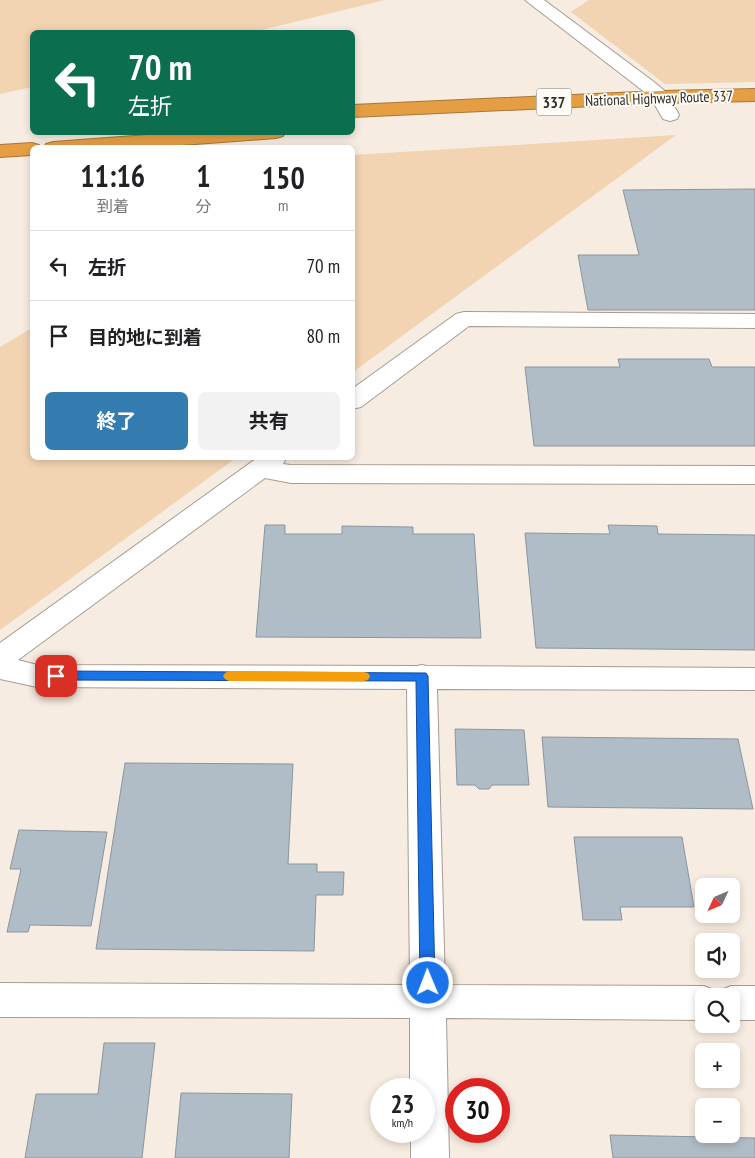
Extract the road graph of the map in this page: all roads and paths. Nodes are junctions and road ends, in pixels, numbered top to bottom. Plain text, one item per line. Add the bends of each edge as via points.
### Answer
1 (533, 0) edge
2 (755, 95) edge
3 (660, 97) junction
4 (355, 111) edge
5 (736, 113) dead end
6 (755, 113) edge
7 (670, 115) junction
8 (689, 115) dead end
9 (650, 116) dead end
10 (30, 131) edge
11 (0, 134) edge
12 (234, 135) edge
13 (95, 145) edge
14 (30, 149) edge
15 (0, 152) edge
16 (755, 321) edge
17 (355, 398) edge
18 (267, 463) edge
19 (755, 475) edge
20 (0, 658) edge
21 (0, 668) edge
22 (422, 676) junction
23 (755, 679) edge
24 (0, 1000) edge
25 (428, 1002) junction
26 (695, 1003) edge
27 (740, 1003) edge
28 (755, 1003) edge
29 (430, 1158) edge

1 - 3 street
2 - 3 highway, National Highway Route 337 / 337
3 - 4 highway, National Highway Route 337 / 337
3 - 7 street
5 - 6 highway, National Highway Route 337
7 - 8 highway, National Highway Route 337
7 - 9 highway, National Highway Route 337
10 - 11 highway
12 - 13 highway
14 - 15 highway
16 - 17 street via 464,319
18 - 19 street via 292,474
18 - 20 street
21 - 22 street via 36,676
22 - 23 street
22 - 25 street
24 - 25 street
25 - 26 street
25 - 29 street
27 - 28 street

